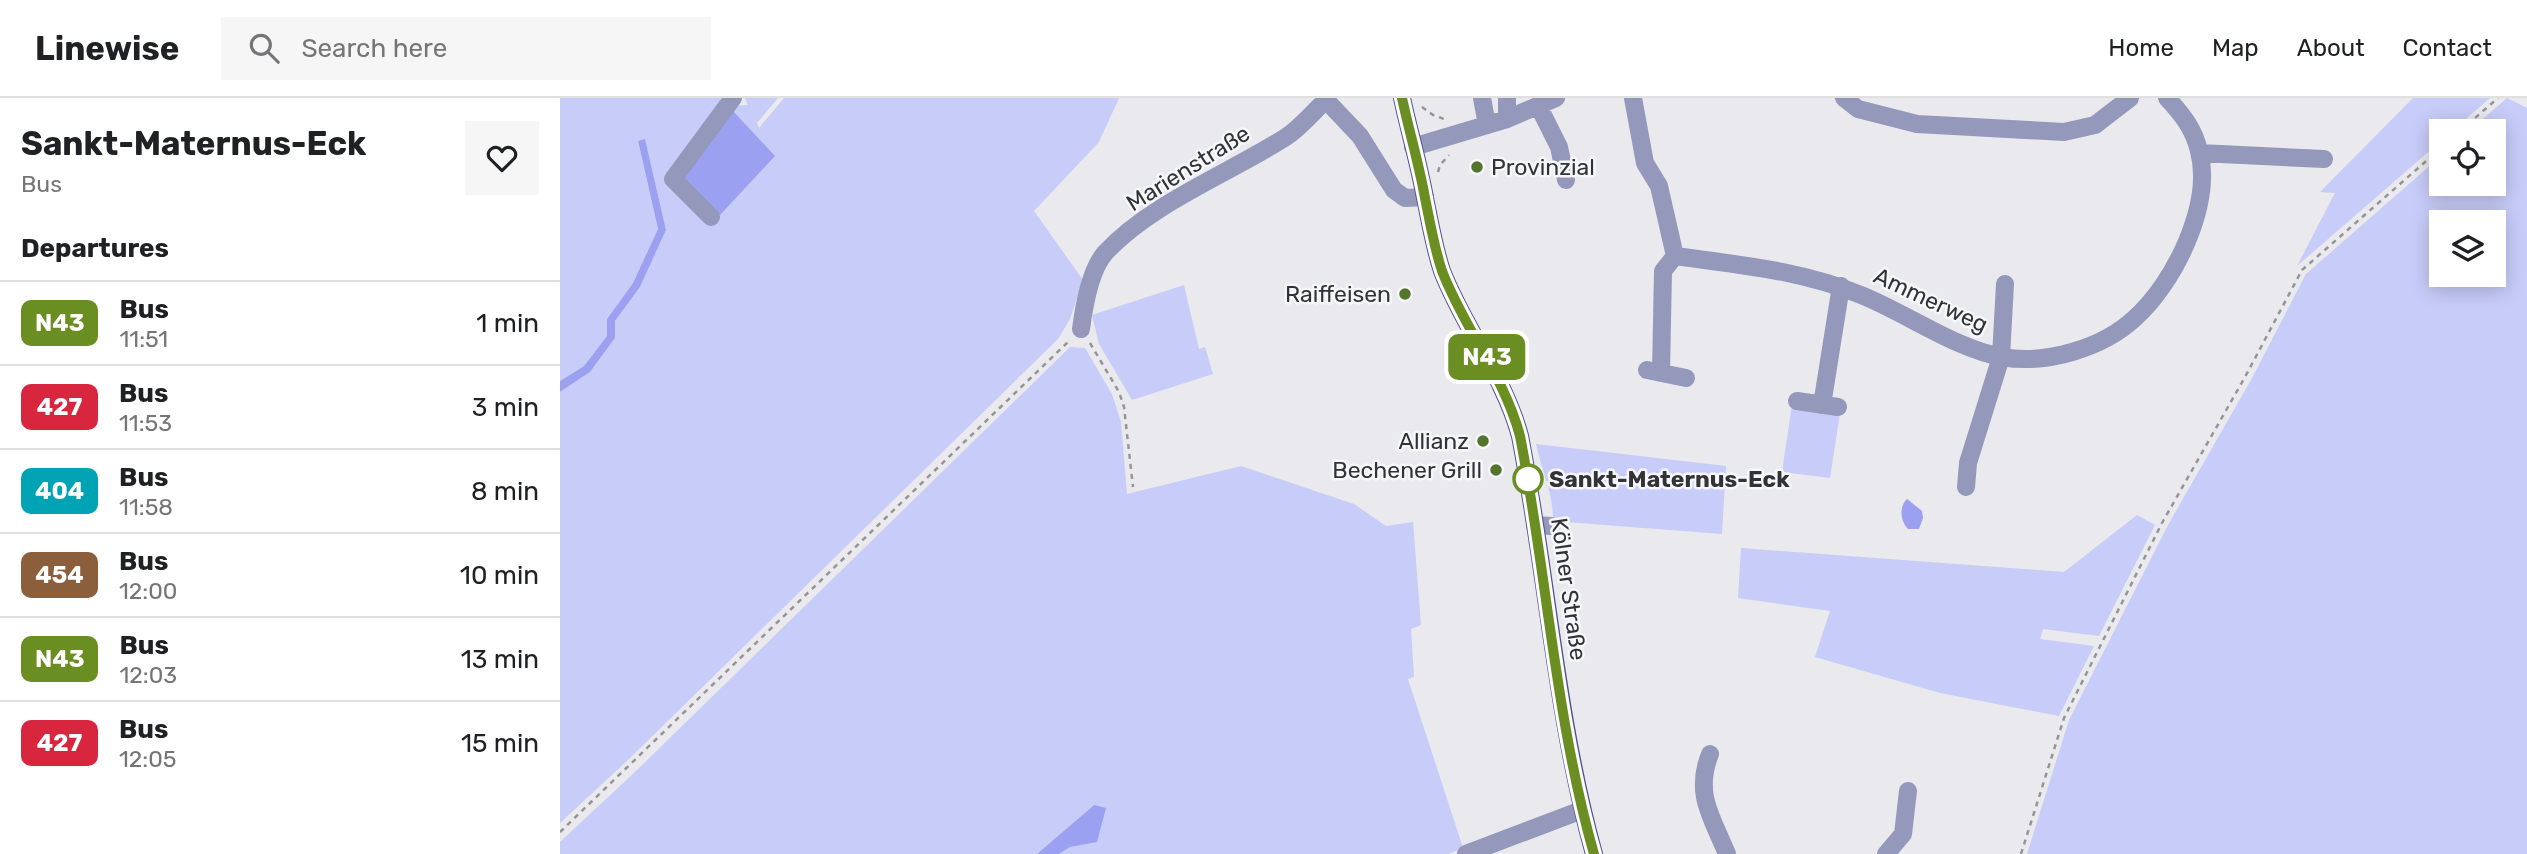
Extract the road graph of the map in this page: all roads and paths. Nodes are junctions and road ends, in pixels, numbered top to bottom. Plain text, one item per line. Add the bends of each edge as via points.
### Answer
1 (733, 98) edge
2 (1482, 98) edge
3 (1507, 98) edge
4 (1556, 98) edge
5 (1633, 98) edge
6 (1844, 98) edge
7 (2130, 98) edge
8 (2167, 98) edge
9 (2498, 98) edge
10 (1325, 99) edge
11 (1403, 103) edge
12 (1539, 107) junction
13 (1450, 119) dead end
14 (1507, 119) junction
15 (2474, 119) edge
16 (1488, 125) junction
17 (1413, 147) junction
18 (2200, 153) junction
19 (2323, 159) dead end
20 (2429, 159) edge
21 (1566, 180) dead end
22 (1425, 197) junction
23 (712, 217) dead end
24 (1675, 256) junction
25 (2005, 284) dead end
26 (1841, 286) junction
27 (1082, 329) junction
28 (2001, 357) junction
29 (1686, 378) dead end
30 (1797, 401) dead end
31 (1133, 487) dead end
32 (1966, 487) dead end
33 (1710, 754) dead end
34 (1908, 791) dead end
35 (1582, 810) junction
36 (560, 832) edge
37 (1466, 854) edge
38 (1594, 854) edge
39 (1727, 854) edge
40 (1886, 854) edge
41 (2021, 854) edge

1 - 23 street via 673,179
2 - 16 street
3 - 14 street
4 - 12 street
5 - 24 street via 1645,163 1659,186
6 - 7 street via 1858,109 1917,124 2064,132 2095,125
8 - 18 street, Ammerweg via 2183,115
9 - 15 path
10 - 22 street via 1360,136 1394,190 1405,198
10 - 27 street, Marienstraße via 1289,135 1171,203 1104,254 1090,284
11 - 13 path via 1419,103 1433,116
11 - 17 main road, Kölner Straße
12 - 14 street
12 - 21 street via 1559,147
14 - 16 street
16 - 17 street
17 - 22 main road, Kölner Straße
18 - 19 street
18 - 28 street, Ammerweg via 2197,213 2181,254 2162,288 2135,319 2080,351
20 - 41 path via 2302,270 2162,523 2064,718
22 - 35 main road, Kölner Straße via 1443,271 1514,415 1543,526 1564,719
24 - 26 street, Ammerweg via 1799,273
24 - 29 street via 1663,271 1654,371
25 - 28 street, Ammerweg
26 - 28 street, Ammerweg via 1962,344
26 - 30 street, Ammerweg via 1830,406
27 - 31 path via 1124,407
27 - 36 path
28 - 32 street, Ammerweg via 1968,463
33 - 39 street via 1702,772 1702,794
34 - 40 street via 1903,834
35 - 37 street
35 - 38 main road, Kölner Straße

